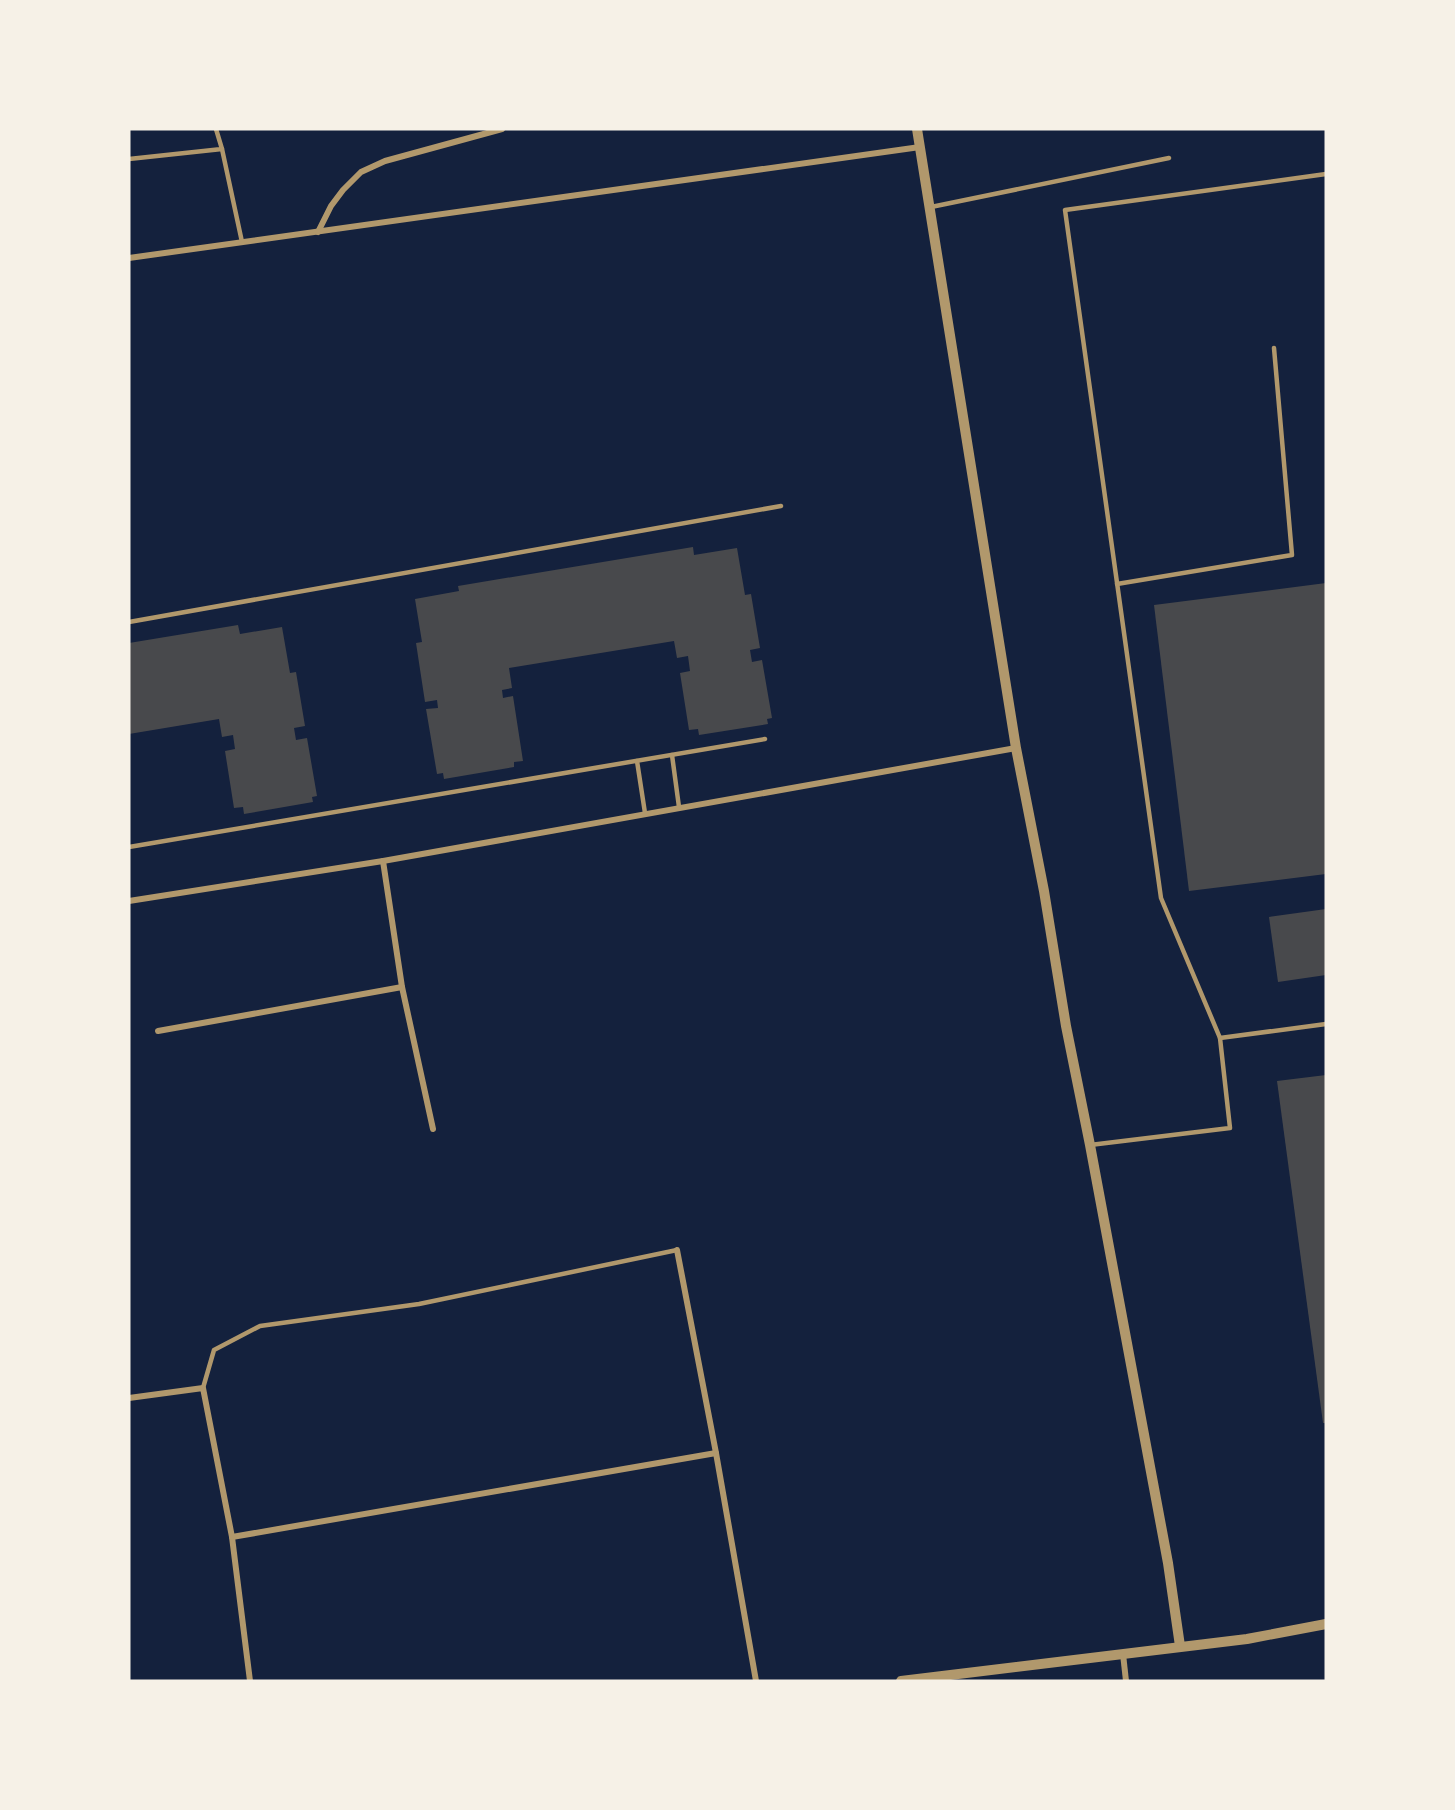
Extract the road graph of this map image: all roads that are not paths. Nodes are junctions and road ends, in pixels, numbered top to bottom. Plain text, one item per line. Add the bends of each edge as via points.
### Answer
1 (216, 129) edge
2 (502, 129) edge
3 (917, 129) edge
4 (920, 147) junction
5 (222, 149) junction
6 (1169, 158) dead end
7 (129, 159) edge
8 (1326, 174) edge
9 (930, 207) junction
10 (318, 232) junction
11 (242, 242) junction
12 (129, 258) edge
13 (1274, 348) dead end
14 (782, 506) dead end
15 (1117, 584) junction
16 (129, 622) edge
17 (765, 739) dead end
18 (1016, 748) junction
19 (672, 755) junction
20 (637, 761) junction
21 (679, 807) junction
22 (645, 813) junction
23 (129, 847) edge
24 (383, 861) junction
25 (129, 901) edge
26 (402, 987) junction
27 (1326, 1024) edge
28 (158, 1031) dead end
29 (1220, 1038) junction
30 (433, 1129) dead end
31 (1090, 1145) junction
32 (676, 1250) joint
33 (203, 1388) junction
34 (129, 1398) edge
35 (716, 1453) junction
36 (232, 1537) junction
37 (1326, 1624) edge
38 (1180, 1646) junction
39 (1123, 1654) junction
40 (250, 1681) edge
41 (756, 1681) edge
42 (901, 1681) edge
43 (1126, 1681) edge

1 - 5 lane
2 - 10 street via 385,161 361,172 331,207
3 - 4 street
4 - 9 street
4 - 10 street
5 - 7 lane
5 - 11 lane
6 - 9 lane
8 - 15 lane via 1065,210
9 - 18 street
10 - 11 street
11 - 12 street
13 - 15 lane via 1292,555
14 - 16 lane
15 - 29 lane via 1161,898
17 - 19 lane
18 - 21 street
18 - 31 street
19 - 20 lane
19 - 21 lane
20 - 22 lane
20 - 23 lane
21 - 22 street
22 - 24 street
24 - 25 street
24 - 26 street
26 - 28 street
26 - 30 street
27 - 29 lane
29 - 31 lane via 1230,1128
31 - 38 street
32 - 33 lane via 419,1304 260,1326 214,1350
32 - 35 street
33 - 34 street
33 - 36 street
35 - 36 street
35 - 41 street
36 - 40 street
37 - 38 street via 1247,1639
38 - 39 street
39 - 42 street
39 - 43 street

